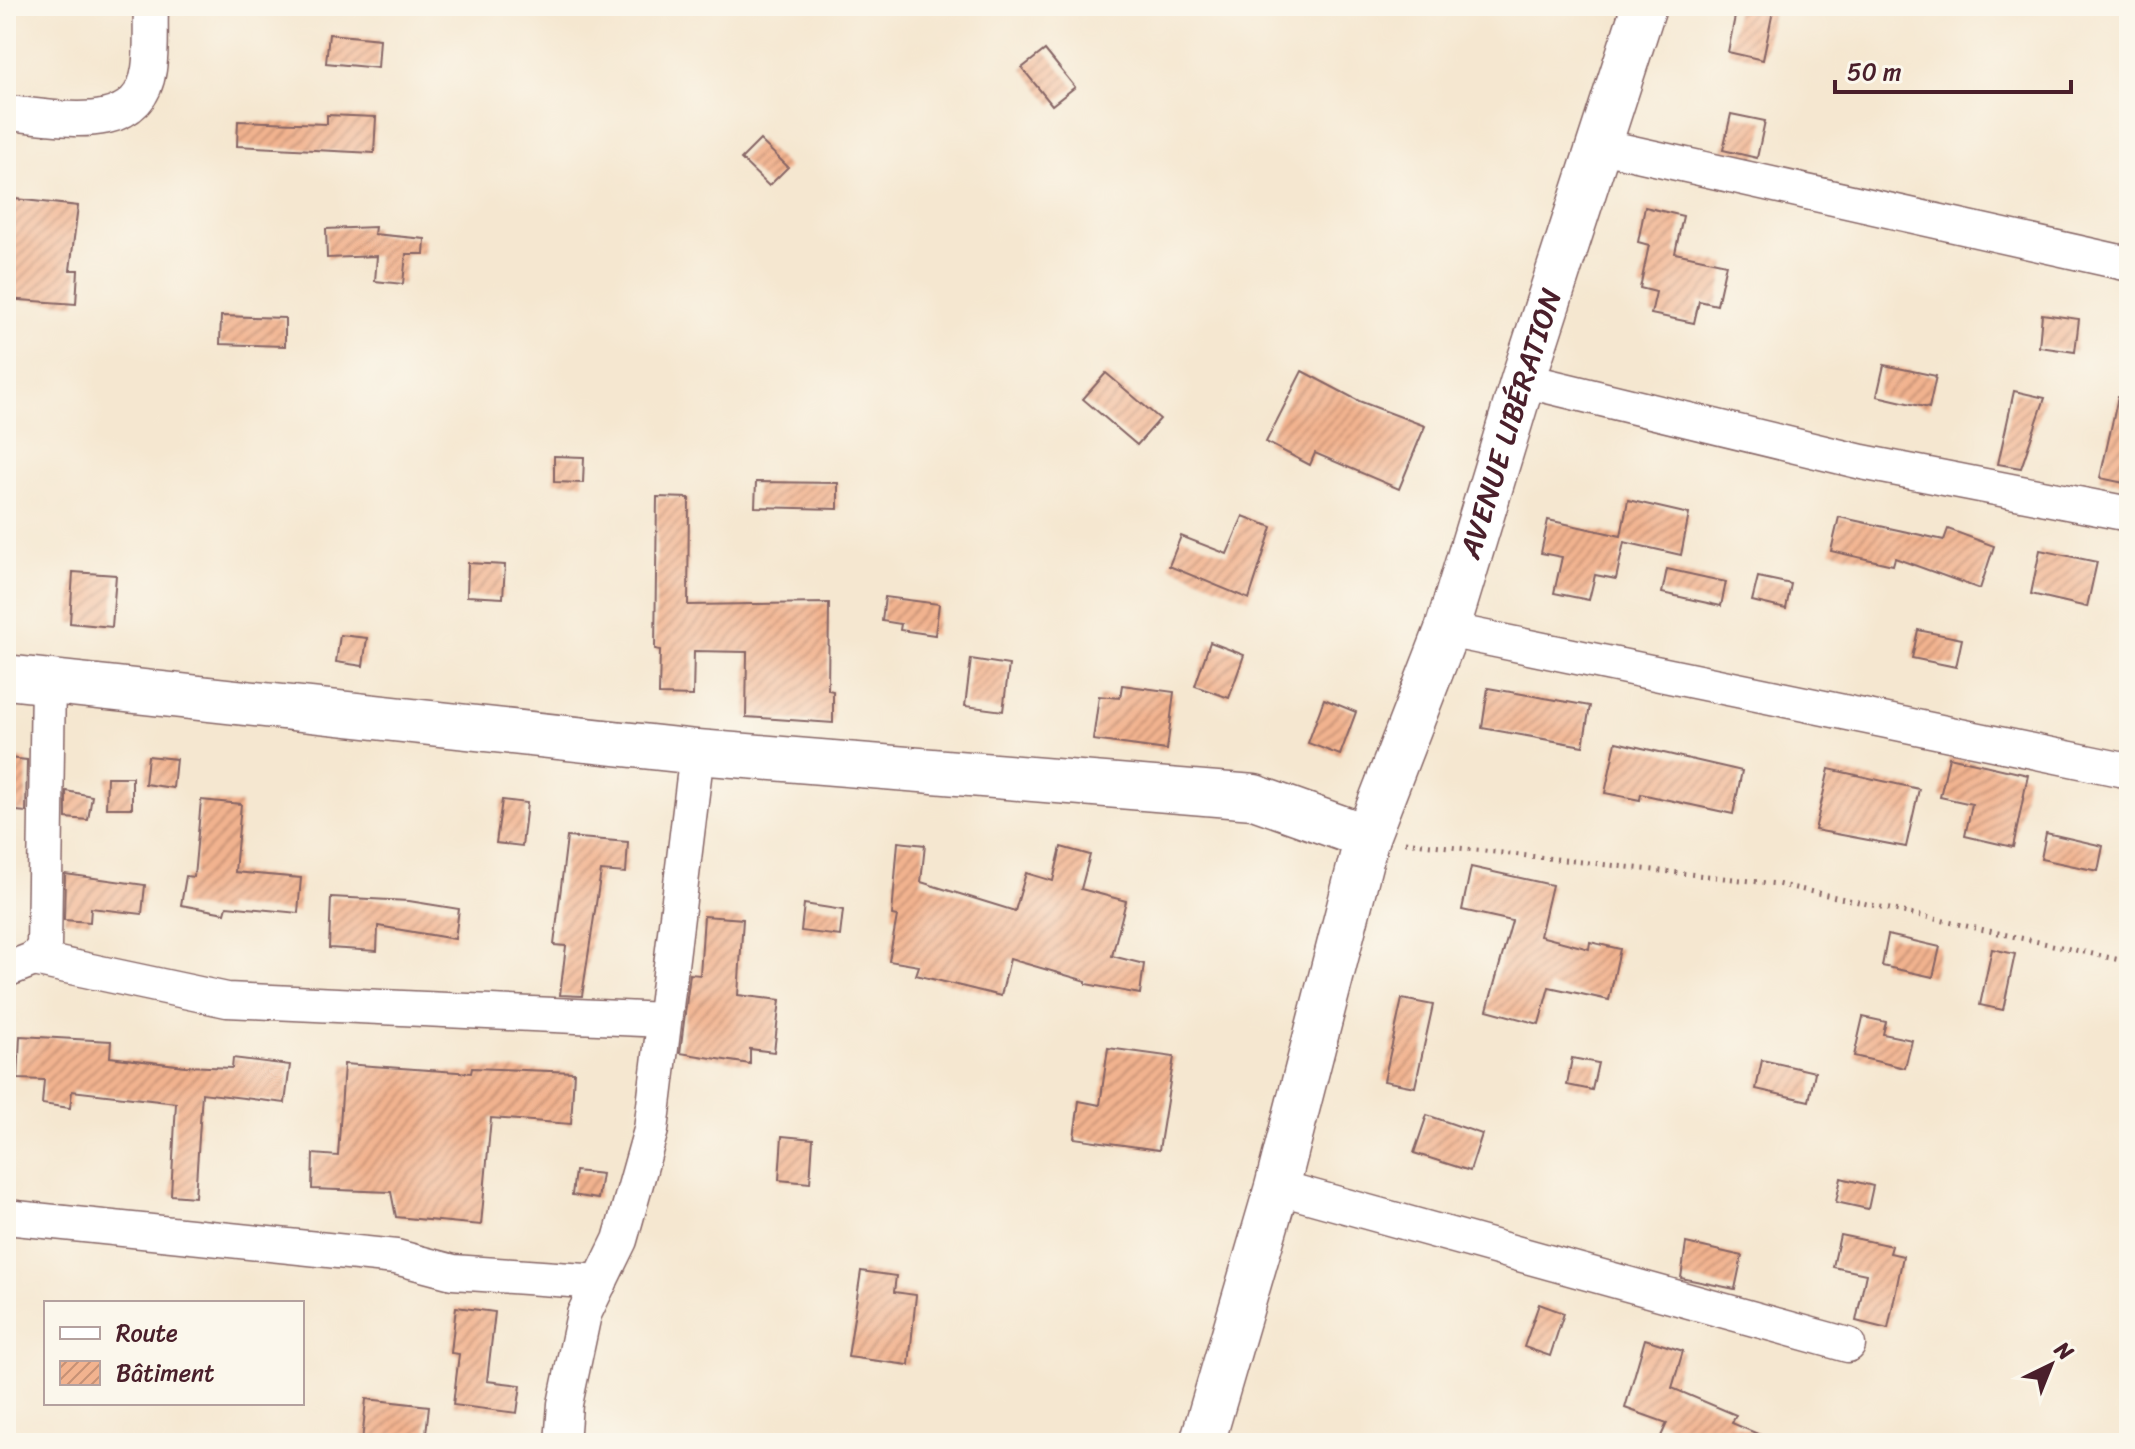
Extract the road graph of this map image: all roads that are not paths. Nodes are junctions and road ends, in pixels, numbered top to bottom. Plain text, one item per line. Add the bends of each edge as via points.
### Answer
1 (151, 6) edge
2 (1644, 6) edge
3 (6, 113) edge
4 (1601, 146) junction
5 (2129, 264) edge
6 (1523, 380) junction
7 (2129, 514) edge
8 (1447, 630) junction
9 (6, 677) edge
10 (48, 681) junction
11 (697, 752) junction
12 (2129, 771) edge
13 (1367, 837) junction
14 (20, 964) edge
15 (664, 1020) junction
16 (1277, 1187) junction
17 (6, 1217) edge
18 (600, 1282) junction
19 (1848, 1345) dead end
20 (562, 1443) edge
21 (1202, 1443) edge

1 - 3 street via 149,72 131,107 105,119
2 - 4 street, AVENUE LIBÉRATION
4 - 5 street
4 - 6 street, AVENUE LIBÉRATION
6 - 7 street via 1862,462
6 - 8 street, AVENUE LIBÉRATION
8 - 12 street
8 - 13 street, AVENUE LIBÉRATION
9 - 10 street
10 - 11 street
10 - 14 street via 44,948
11 - 13 street via 1254,797
11 - 15 street
13 - 16 street, AVENUE LIBÉRATION
14 - 15 street via 227,1000
15 - 18 street via 651,1130 620,1240
16 - 19 street
16 - 21 street, AVENUE LIBÉRATION
17 - 18 street via 396,1257 453,1272
18 - 20 street via 584,1314

